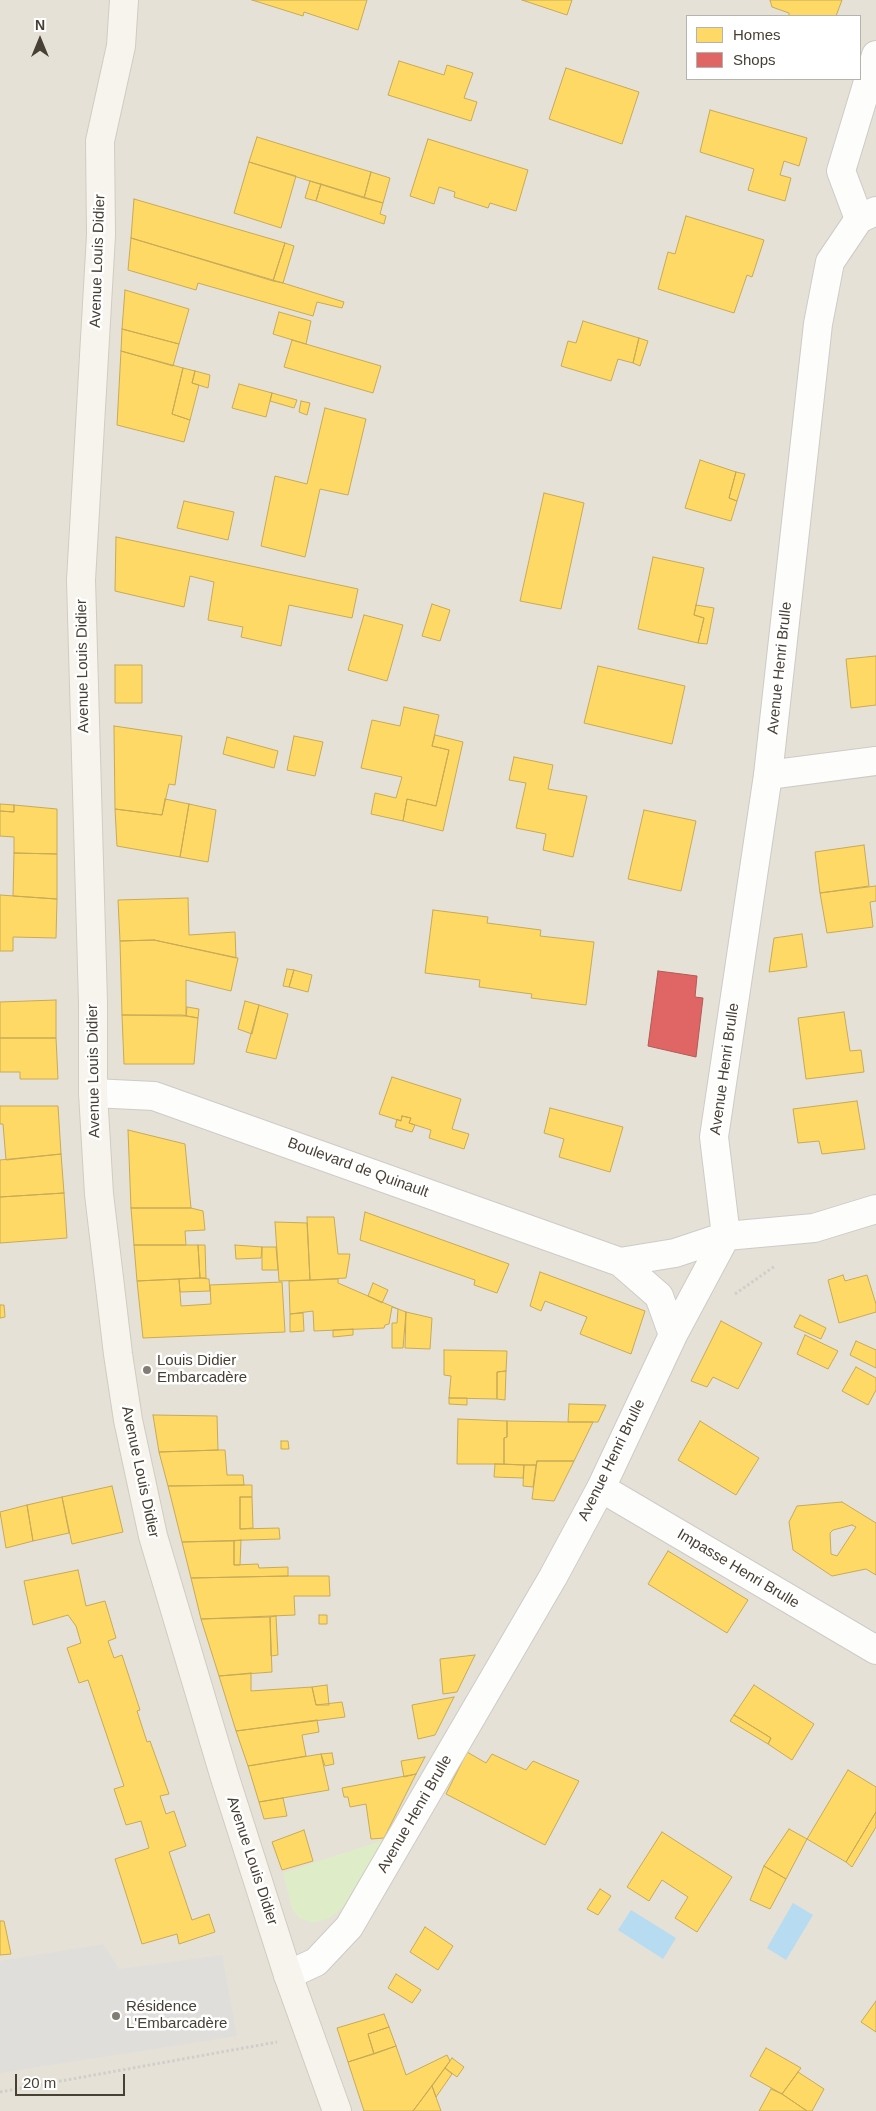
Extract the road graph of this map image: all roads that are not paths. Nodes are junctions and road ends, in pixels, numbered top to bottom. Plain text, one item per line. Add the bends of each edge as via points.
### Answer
1 (124, 0) edge
2 (876, 55) edge
3 (868, 215) edge
4 (876, 761) edge
5 (768, 774) junction
6 (92, 1093) junction
7 (876, 1209) edge
8 (726, 1236) junction
9 (620, 1262) junction
10 (673, 1335) junction
11 (601, 1488) junction
12 (876, 1650) edge
13 (288, 1975) junction
14 (337, 2111) edge

1 - 6 main road, Avenue Louis Didier via 121,46 100,141 101,235 81,580 93,1003
2 - 3 street via 841,171
3 - 5 street, Avenue Henri Brulle via 830,262 818,324
4 - 5 street
5 - 8 street, Avenue Henri Brulle via 714,1137
6 - 9 street, Boulevard de Quinault via 154,1096
6 - 13 main road, Avenue Louis Didier via 99,1194 118,1354 128,1420 153,1536
7 - 8 street, Boulevard de Quinault via 814,1228
8 - 9 street, Boulevard de Quinault via 675,1253
8 - 10 street, Avenue Henri Brulle
9 - 10 street, Boulevard de Quinault via 659,1296
10 - 11 street, Avenue Henri Brulle
11 - 12 street, Impasse Henri Brulle
11 - 13 street, Avenue Henri Brulle via 554,1577 349,1928 316,1962
13 - 14 main road, Avenue Louis Didier

